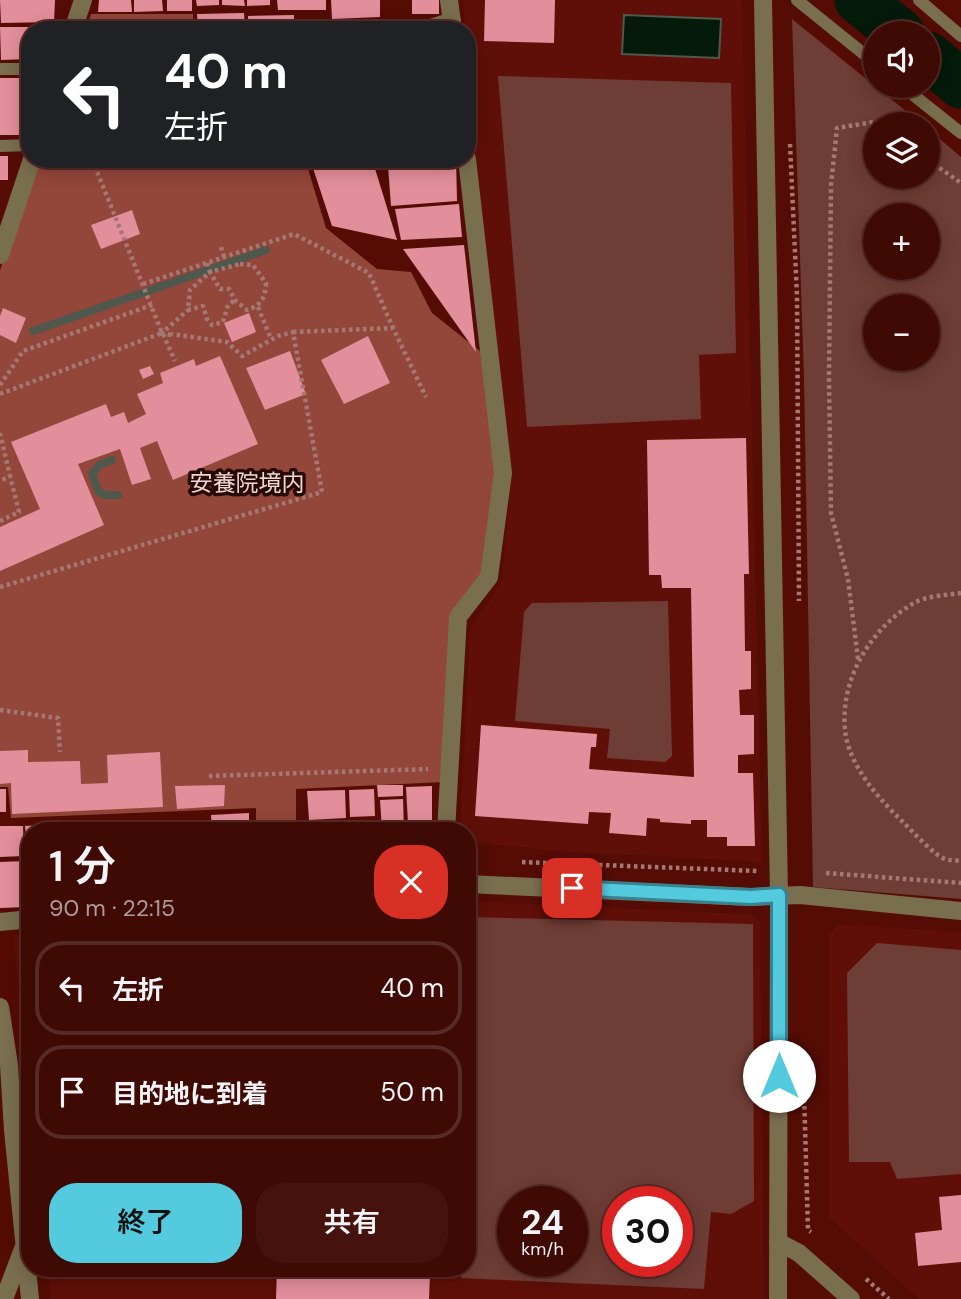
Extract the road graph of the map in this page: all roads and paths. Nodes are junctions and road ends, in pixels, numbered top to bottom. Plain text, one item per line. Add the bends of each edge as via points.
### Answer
1 (83, 0) edge
2 (449, 0) edge
3 (763, 0) edge
4 (797, 0) edge
5 (919, 0) edge
6 (76, 21) edge
7 (452, 21) edge
8 (961, 36) edge
9 (863, 54) edge
10 (0, 69) edge
11 (21, 69) edge
12 (917, 98) edge
13 (863, 124) edge
14 (790, 132) dead end
15 (961, 133) edge
16 (21, 145) edge
17 (0, 146) edge
18 (29, 168) edge
19 (96, 168) edge
20 (468, 168) edge
21 (940, 168) edge
22 (961, 183) edge
23 (221, 247) dead end
24 (0, 255) edge
25 (224, 257) junction
26 (207, 263) junction
27 (210, 272) junction
28 (143, 284) junction
29 (235, 300) junction
30 (152, 305) junction
31 (258, 307) junction
32 (188, 310) junction
33 (393, 328) junction
34 (293, 332) junction
35 (163, 334) junction
36 (271, 339) junction
37 (175, 361) dead end
38 (0, 386) edge
39 (0, 394) edge
40 (426, 397) dead end
41 (0, 433) edge
42 (10, 476) junction
43 (0, 481) edge
44 (0, 521) edge
45 (0, 587) edge
46 (961, 593) edge
47 (799, 610) dead end
48 (858, 659) junction
49 (0, 710) edge
50 (60, 752) dead end
51 (450, 768) junction
52 (209, 776) dead end
53 (447, 822) edge
54 (515, 861) dead end
55 (961, 861) edge
56 (778, 872) junction
57 (961, 883) edge
58 (476, 884) edge
59 (779, 895) junction
60 (961, 911) edge
61 (21, 920) edge
62 (0, 922) edge
63 (0, 1007) edge
64 (803, 1048) dead end
65 (6, 1131) edge
66 (21, 1227) edge
67 (818, 1238) dead end
68 (778, 1242) junction
69 (21, 1254) edge
70 (859, 1273) dead end
71 (28, 1277) edge
72 (4, 1299) edge
73 (30, 1299) edge
74 (778, 1299) edge
75 (851, 1299) edge
76 (889, 1299) edge

1 - 6 street
2 - 7 street
3 - 56 street
4 - 9 lane
5 - 8 lane
10 - 11 lane
12 - 15 lane
13 - 48 path via 837,128 831,185 829,377 831,513 848,579
14 - 47 path via 797,296
16 - 17 lane
18 - 24 street
19 - 28 path
20 - 51 street via 503,474 489,577 458,617
21 - 22 path
23 - 25 path
25 - 26 path
25 - 33 path via 294,234 369,272
26 - 27 path
26 - 28 path
27 - 29 path via 220,289 229,289
27 - 31 path via 253,265 266,283
27 - 32 path via 190,290
28 - 30 path
29 - 31 path via 247,310
29 - 32 path via 228,305 223,322 212,325 203,306
30 - 35 path
30 - 38 path via 23,351
31 - 36 path
32 - 35 path
33 - 34 path
33 - 40 path
34 - 36 path
34 - 45 path via 322,492
35 - 36 path via 227,342 242,356
35 - 37 path
35 - 39 path
41 - 42 path
42 - 43 path
42 - 44 path via 19,512
46 - 48 path via 916,601 883,627
48 - 55 path via 846,700 846,738 861,774 918,837 944,859
49 - 50 path via 58,718
51 - 52 path
51 - 53 street
54 - 56 path
56 - 57 path
56 - 59 street
58 - 59 street
59 - 60 street
59 - 68 street
61 - 62 street
63 - 65 street via 9,1065
64 - 67 path via 808,1230
65 - 66 street
68 - 74 street
68 - 75 street via 799,1253
69 - 72 street
70 - 76 path
71 - 73 street

